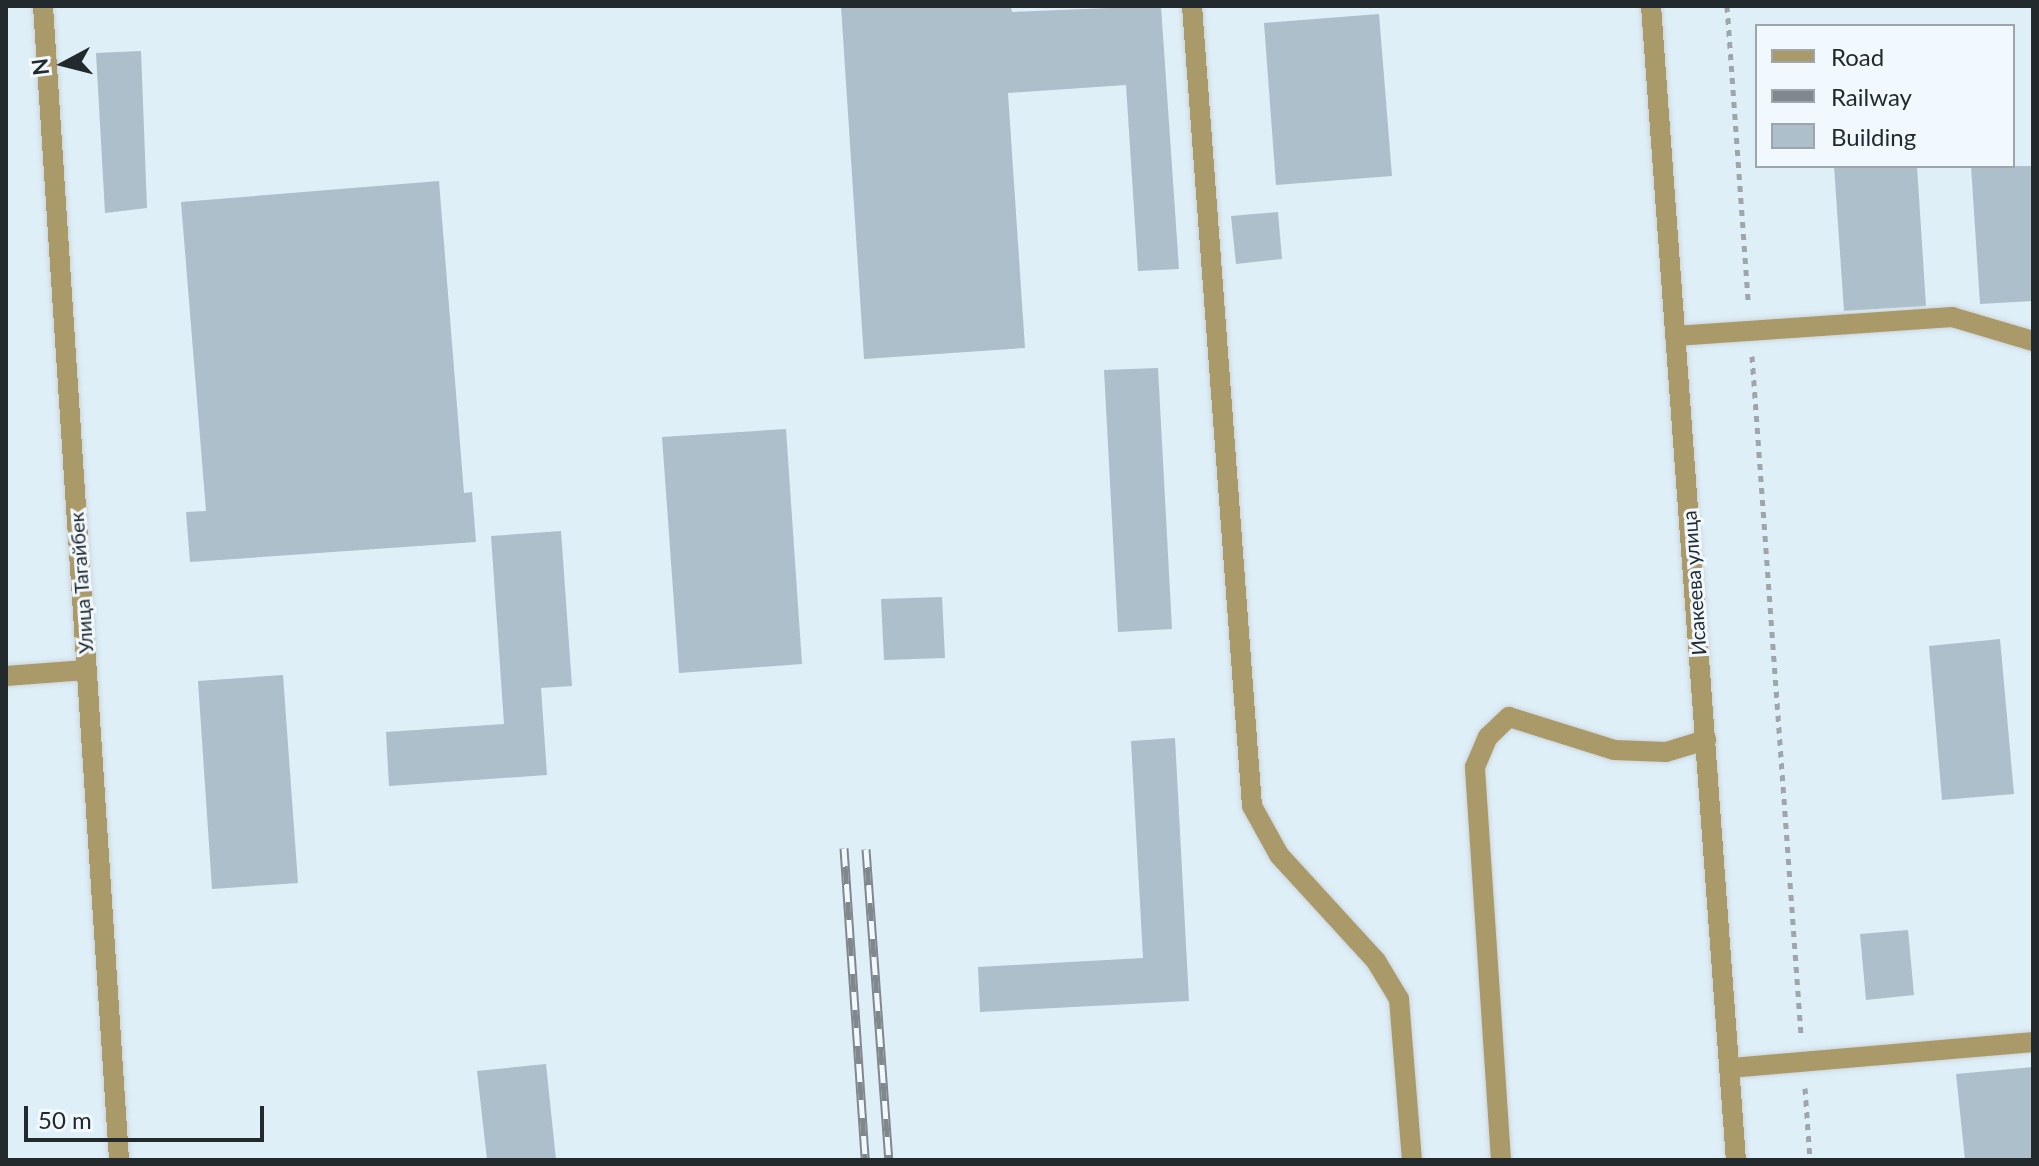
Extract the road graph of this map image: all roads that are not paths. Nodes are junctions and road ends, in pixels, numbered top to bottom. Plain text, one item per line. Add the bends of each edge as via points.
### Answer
1 (43, 6) edge
2 (1192, 6) edge
3 (1651, 6) edge
4 (1675, 336) junction
5 (2033, 341) edge
6 (86, 670) junction
7 (6, 676) edge
8 (1706, 740) junction
9 (2033, 1042) edge
10 (1730, 1068) junction
11 (119, 1160) edge
12 (1412, 1160) edge
13 (1501, 1160) edge
14 (1736, 1160) edge

1 - 6 street, Улица Тагайбек
2 - 12 street via 1252,806 1279,855 1376,961 1399,999
3 - 4 street, Исакеева улица
4 - 5 street via 1952,317
4 - 8 street, Исакеева улица
6 - 7 street
6 - 11 street, Улица Тагайбек
8 - 10 street, Исакеева улица
8 - 13 street via 1666,752 1614,750 1509,717 1488,737 1475,767
9 - 10 street
10 - 14 street, Исакеева улица

